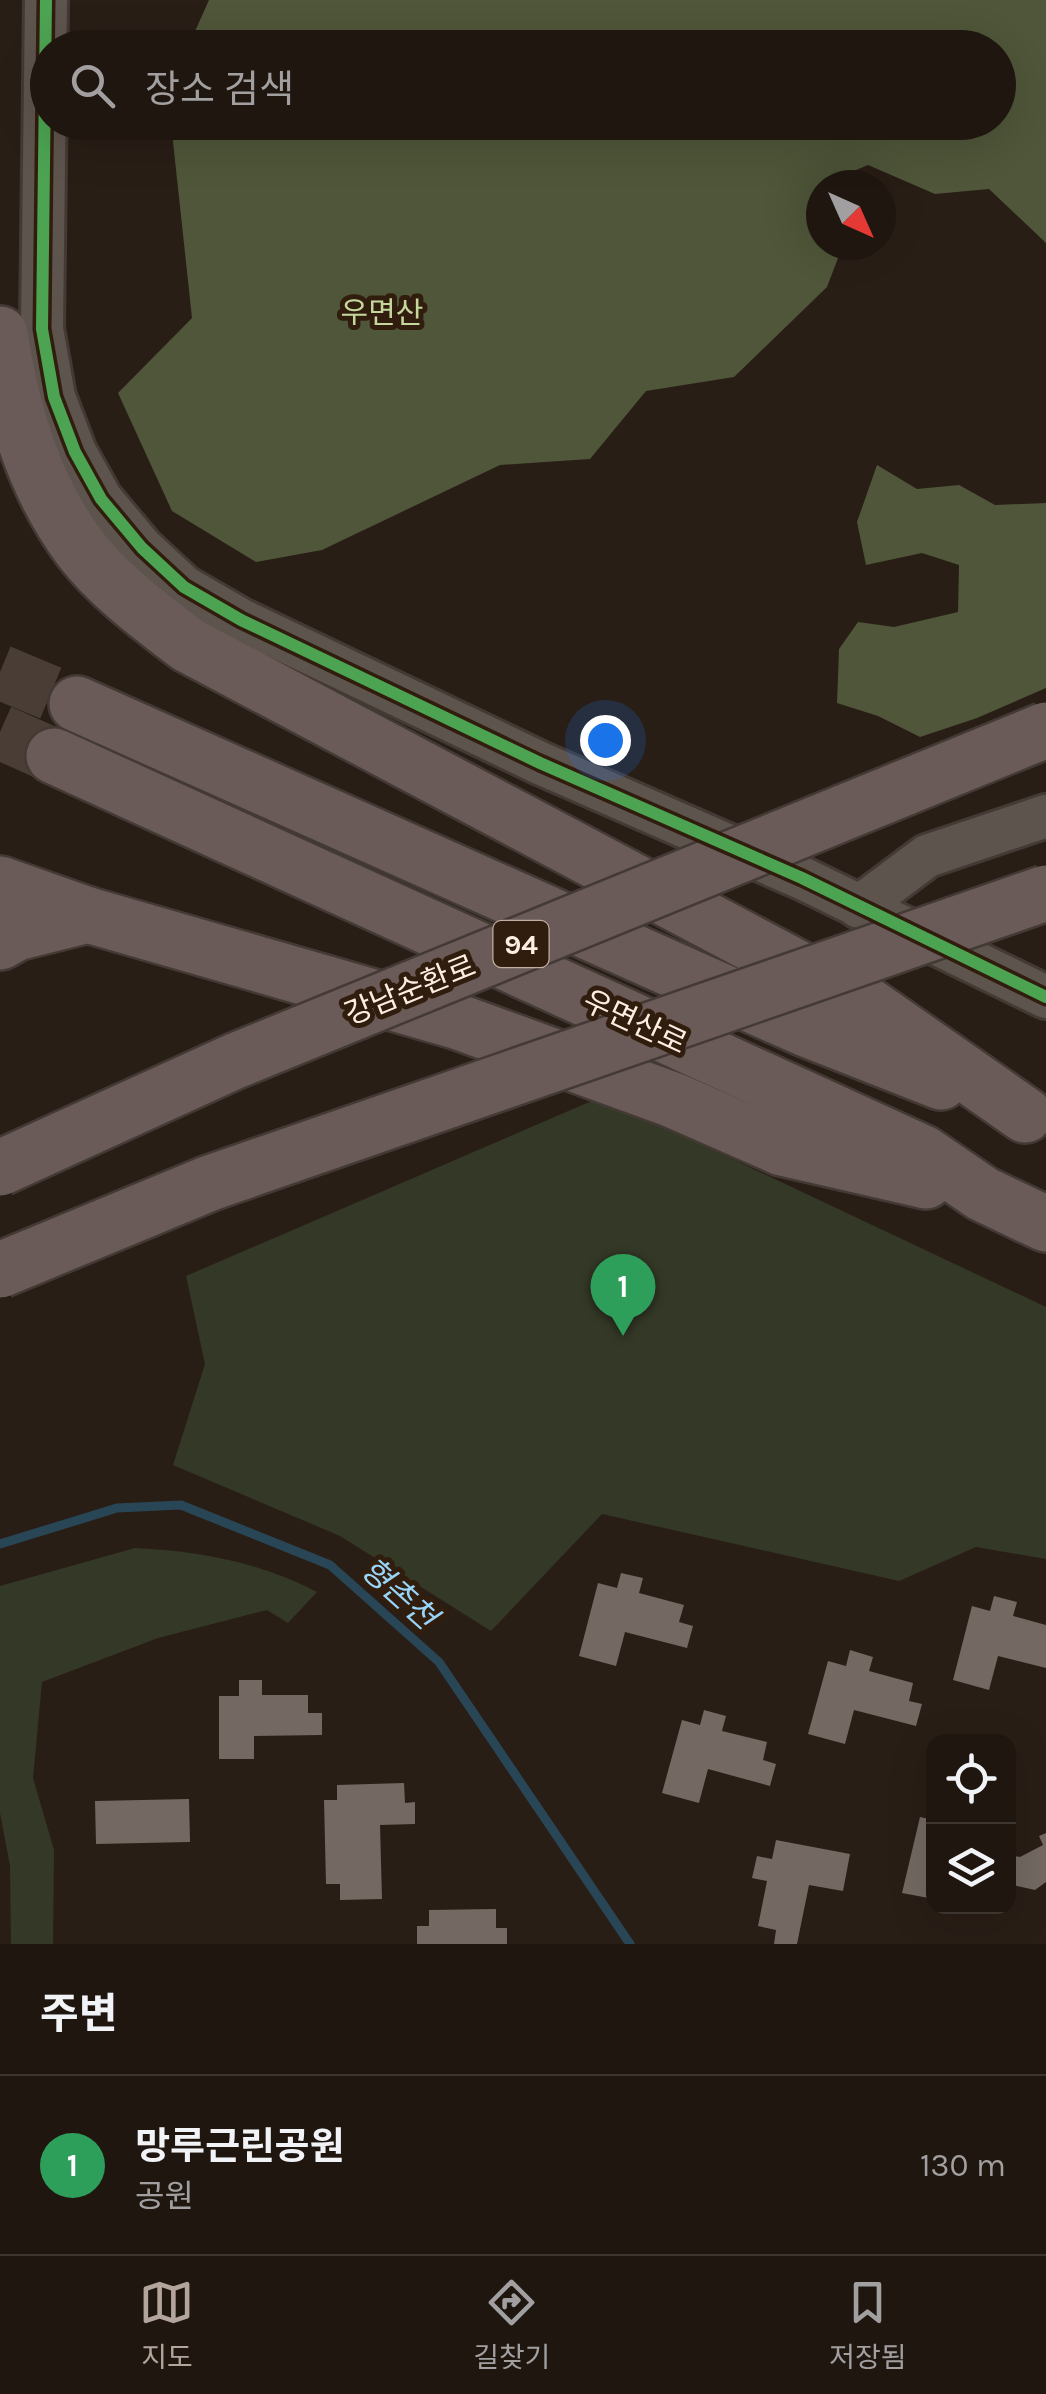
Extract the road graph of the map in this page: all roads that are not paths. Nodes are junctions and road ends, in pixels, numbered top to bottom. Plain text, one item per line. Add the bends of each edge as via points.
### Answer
1 (46, 0) edge
2 (46, 30) edge
3 (44, 140) edge
4 (0, 334) edge
5 (77, 704) tunnel mouth
6 (1046, 730) edge
7 (54, 756) tunnel mouth
8 (1046, 816) edge
9 (0, 884) edge
10 (1046, 893) edge
11 (858, 907) junction
12 (88, 915) junction
13 (0, 942) edge
14 (1046, 997) edge
15 (1036, 1119) edge
16 (0, 1168) edge
17 (983, 1194) junction
18 (1046, 1224) edge
19 (0, 1270) edge

1 - 2 street
3 - 11 street via 42,329 54,397 101,499 142,548 184,587 241,620
4 - 15 highway via 19,427 40,482 80,548 130,600 188,645 868,1006
5 - 15 highway, 우면산로 via 806,1030
6 - 16 highway, 강남순환로 / 94, bridge via 235,1061
7 - 17 highway, 우면산로 via 923,1154
8 - 11 street via 927,856
9 - 12 highway
10 - 19 highway, bridge via 210,1182
11 - 14 street
12 - 13 highway
12 - 17 highway via 456,1021 673,1100 782,1148
17 - 18 highway, 우면산로

